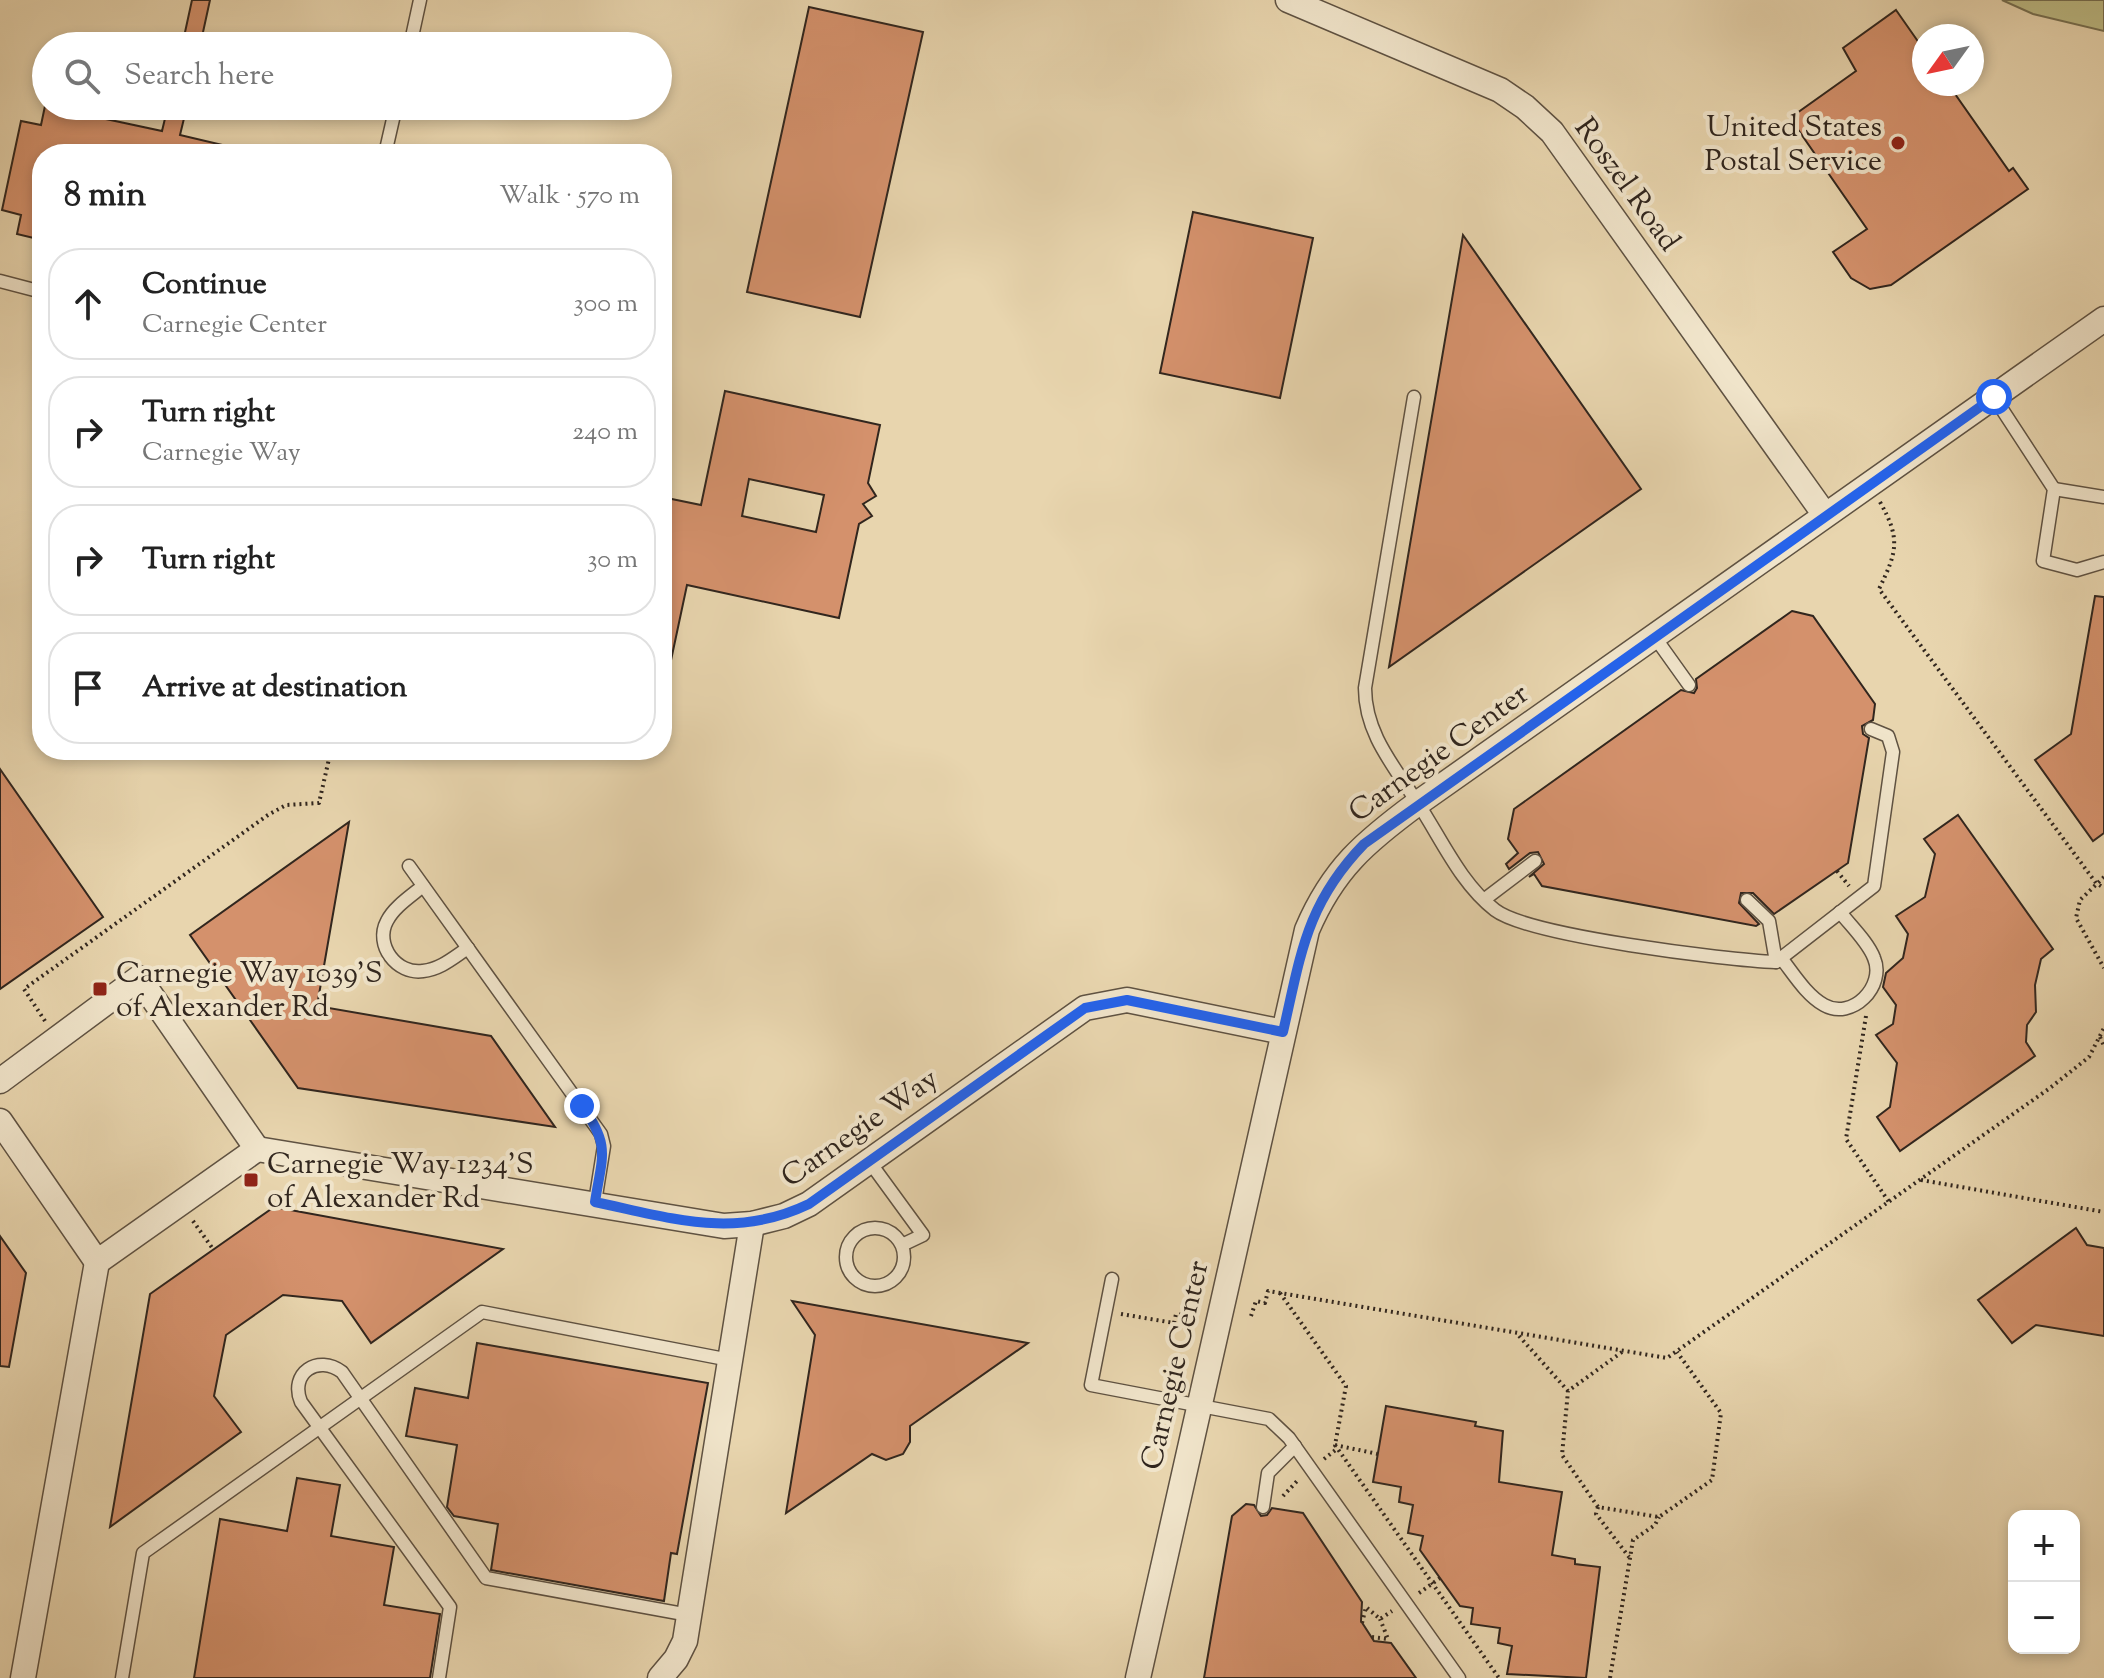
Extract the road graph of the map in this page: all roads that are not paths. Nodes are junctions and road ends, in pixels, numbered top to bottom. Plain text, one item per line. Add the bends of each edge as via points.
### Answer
1 (420, 0) edge
2 (1288, 0) edge
3 (413, 32) edge
4 (393, 120) edge
5 (387, 144) edge
6 (0, 281) edge
7 (32, 289) edge
8 (2104, 319) edge
9 (1414, 397) dead end
10 (1994, 397) junction
11 (2054, 489) junction
12 (2104, 497) edge
13 (1825, 515) junction
14 (2104, 562) edge
15 (1654, 636) junction
16 (1689, 685) dead end
17 (1871, 729) dead end
18 (1418, 803) junction
19 (1535, 861) dead end
20 (409, 866) dead end
21 (423, 886) junction
22 (1485, 899) junction
23 (1747, 900) dead end
24 (1840, 912) junction
25 (468, 948) junction
26 (1779, 960) junction
27 (1283, 1032) junction
28 (0, 1081) edge
29 (0, 1121) edge
30 (257, 1149) junction
31 (869, 1161) junction
32 (595, 1202) junction
33 (752, 1224) junction
34 (902, 1245) junction
35 (97, 1262) junction
36 (1112, 1279) dead end
37 (730, 1360) junction
38 (362, 1398) junction
39 (1199, 1404) junction
40 (320, 1427) junction
41 (1295, 1446) junction
42 (1263, 1507) dead end
43 (689, 1615) junction
44 (23, 1678) edge
45 (122, 1678) edge
46 (439, 1678) edge
47 (660, 1678) edge
48 (1138, 1678) edge
49 (1459, 1678) edge

1 - 3 lane
2 - 13 street, Roszel Road via 1500,90 1552,132
4 - 5 lane
6 - 7 lane
8 - 10 street, Carnegie Center
9 - 18 lane via 1365,708 1373,733
10 - 11 lane
10 - 13 street, Carnegie Center
11 - 12 lane
11 - 14 lane via 2043,561 2077,570
13 - 15 street, Carnegie Center
15 - 16 lane
15 - 18 street, Carnegie Center
17 - 24 lane via 1888,736 1893,752 1874,886
18 - 22 lane via 1465,879
18 - 27 street, Carnegie Center via 1364,844 1321,898 1307,930
19 - 22 lane
20 - 21 lane
21 - 25 lane
21 - 25 lane via 387,921 382,936 388,955 403,968 420,972 439,968
22 - 26 lane via 1497,911 1530,926 1733,960
23 - 26 lane via 1769,921
24 - 26 lane
24 - 26 lane via 1875,958 1876,979 1863,998 1841,1009 1825,1006
25 - 32 lane via 601,1134 604,1146
27 - 31 street, Carnegie Way via 1127,1000 1104,1002 1070,1017
27 - 39 street, Carnegie Center
28 - 30 street via 139,978
29 - 35 street
30 - 32 street, Carnegie Way
30 - 35 street
31 - 33 street, Carnegie Way via 809,1204
31 - 34 lane via 923,1235
32 - 33 street, Carnegie Way via 694,1222
33 - 37 street
34 - 34 lane via 899,1274 884,1285 865,1284 850,1271 849,1244 862,1231 881,1229
35 - 44 street
36 - 39 lane via 1091,1385
37 - 38 lane via 482,1312
37 - 43 street
38 - 40 lane
38 - 40 lane via 332,1364 318,1363 305,1370 297,1392
38 - 43 lane via 486,1578
39 - 41 lane via 1269,1419
39 - 48 street, Carnegie Center
40 - 45 lane via 143,1553
40 - 46 lane via 450,1607
41 - 42 lane via 1268,1473
41 - 49 lane
43 - 47 street via 685,1641

